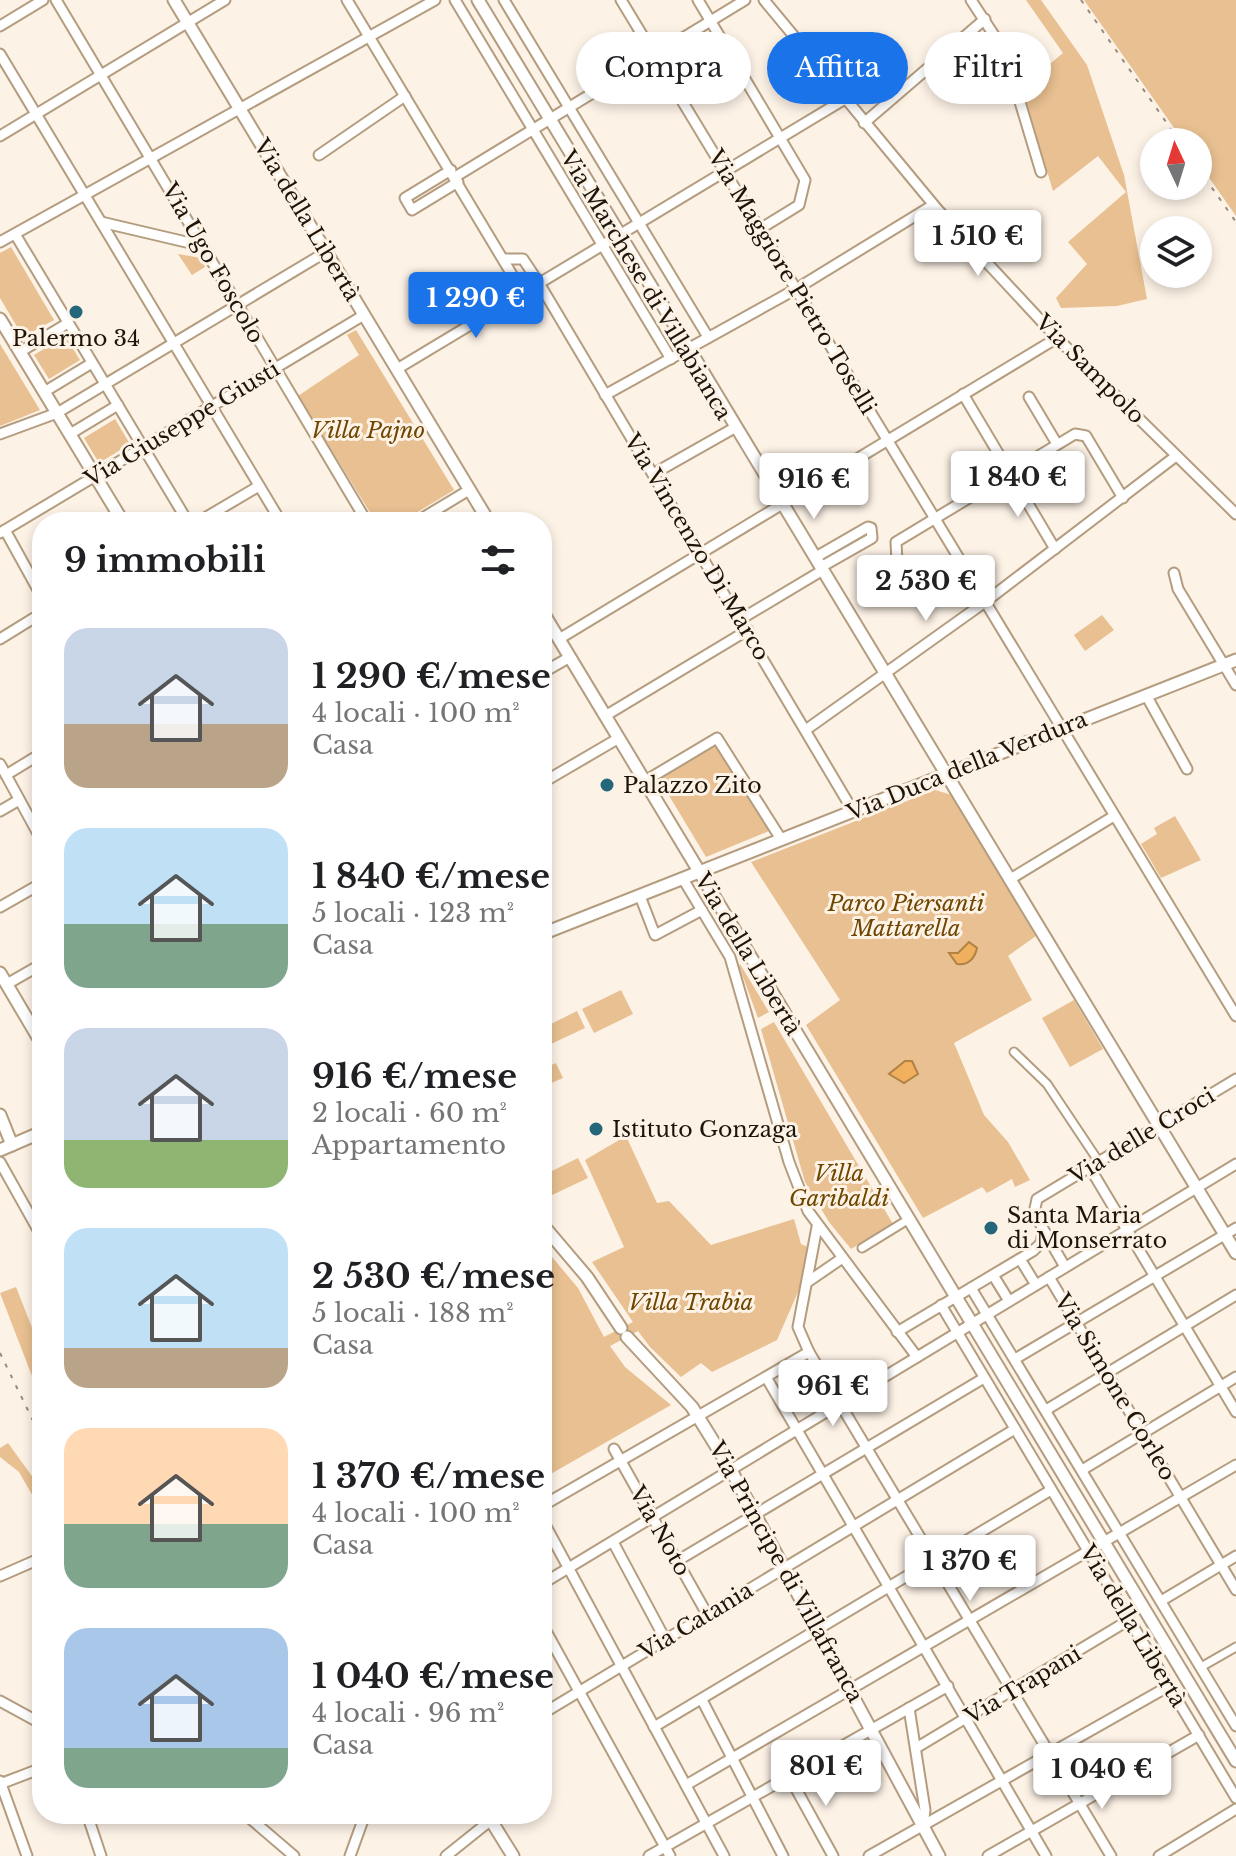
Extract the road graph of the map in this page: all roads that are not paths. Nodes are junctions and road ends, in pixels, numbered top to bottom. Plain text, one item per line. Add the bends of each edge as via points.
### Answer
1 (43, 0) edge
2 (56, 0) edge
3 (174, 0) edge
4 (225, 0) edge
5 (347, 0) edge
6 (435, 0) edge
7 (455, 0) edge
8 (476, 0) edge
9 (504, 0) edge
10 (621, 0) edge
11 (698, 0) edge
12 (745, 0) edge
13 (764, 0) edge
14 (971, 0) edge
15 (985, 19) junction
16 (710, 21) junction
17 (188, 23) junction
18 (0, 26) edge
19 (640, 32) edge
20 (692, 32) edge
21 (790, 32) edge
22 (369, 37) junction
23 (0, 54) edge
24 (103, 74) junction
25 (405, 96) junction
26 (576, 103) edge
27 (684, 104) edge
28 (837, 104) edge
29 (850, 104) edge
30 (239, 107) junction
31 (569, 107) junction
32 (36, 114) junction
33 (548, 119) junction
34 (866, 122) junction
35 (533, 128) junction
36 (0, 136) edge
37 (778, 139) junction
38 (319, 155) dead end
39 (152, 156) junction
40 (725, 172) junction
41 (1041, 172) dead end
42 (455, 176) junction
43 (84, 194) junction
44 (933, 205) junction
45 (101, 222) junction
46 (639, 224) junction
47 (760, 229) junction
48 (15, 234) junction
49 (619, 236) junction
50 (0, 242) edge
51 (604, 245) junction
52 (203, 246) junction
53 (326, 252) junction
54 (503, 259) junction
55 (539, 283) junction
56 (796, 289) junction
57 (523, 293) junction
58 (238, 305) junction
59 (364, 315) junction
60 (0, 319) edge
61 (68, 323) junction
62 (708, 337) junction
63 (1057, 338) junction
64 (174, 343) junction
65 (687, 349) junction
66 (20, 352) junction
67 (671, 359) junction
68 (92, 363) junction
69 (397, 369) junction
70 (274, 370) junction
71 (105, 384) junction
72 (44, 392) junction
73 (963, 394) junction
74 (605, 395) junction
75 (1029, 397) dead end
76 (118, 405) junction
77 (212, 406) junction
78 (57, 413) junction
79 (735, 428) junction
80 (0, 434) edge
81 (70, 434) junction
82 (888, 440) junction
83 (1057, 444) junction
84 (143, 447) junction
85 (1176, 456) junction
86 (1010, 472) junction
87 (653, 474) junction
88 (95, 476) junction
89 (259, 486) junction
90 (469, 490) junction
91 (1123, 498) junction
92 (782, 504) junction
93 (34, 512) edge
94 (117, 512) edge
95 (182, 512) edge
96 (217, 512) edge
97 (275, 512) edge
98 (361, 512) edge
99 (433, 512) edge
100 (483, 512) edge
101 (32, 513) edge
102 (1236, 514) edge
103 (935, 519) junction
104 (2, 531) edge
105 (1055, 549) junction
106 (701, 553) junction
107 (820, 566) junction
108 (1174, 573) dead end
109 (32, 580) edge
110 (899, 599) dead end
111 (985, 602) junction
112 (32, 619) edge
113 (741, 619) junction
114 (552, 627) edge
115 (748, 630) junction
116 (0, 639) edge
117 (559, 639) junction
118 (570, 657) junction
119 (1236, 660) edge
120 (1223, 665) junction
121 (552, 667) edge
122 (884, 673) junction
123 (1236, 685) edge
124 (1146, 695) junction
125 (605, 716) junction
126 (807, 729) junction
127 (1061, 729) junction
128 (619, 738) junction
129 (32, 759) edge
130 (0, 764) edge
131 (1187, 769) dead end
132 (6, 775) junction
133 (945, 775) junction
134 (552, 777) edge
135 (645, 781) junction
136 (19, 800) junction
137 (1, 808) edge
138 (853, 811) junction
139 (1114, 816) junction
140 (32, 823) edge
141 (781, 839) junction
142 (699, 872) junction
143 (1012, 878) junction
144 (683, 879) junction
145 (32, 889) edge
146 (640, 896) junction
147 (0, 907) edge
148 (702, 910) junction
149 (552, 930) edge
150 (32, 970) edge
151 (0, 973) edge
152 (3, 986) edge
153 (1236, 1016) edge
154 (32, 1029) edge
155 (1014, 1052) dead end
156 (1236, 1079) edge
157 (0, 1115) edge
158 (1161, 1126) junction
159 (32, 1136) edge
160 (12, 1145) junction
161 (0, 1150) edge
162 (0, 1162) edge
163 (1236, 1164) edge
164 (1094, 1165) junction
165 (1198, 1188) junction
166 (32, 1219) edge
167 (909, 1219) junction
168 (817, 1227) junction
169 (1043, 1230) junction
170 (1127, 1231) junction
171 (1231, 1232) edge
172 (552, 1236) edge
173 (862, 1248) dead end
174 (853, 1253) dead end
175 (1236, 1253) edge
176 (841, 1259) junction
177 (1020, 1259) junction
178 (1065, 1267) junction
179 (993, 1275) junction
180 (1153, 1276) junction
181 (1049, 1277) junction
182 (809, 1281) junction
183 (1036, 1285) junction
184 (971, 1288) junction
185 (1236, 1295) edge
186 (956, 1296) junction
187 (1009, 1301) junction
188 (941, 1305) junction
189 (988, 1314) junction
190 (973, 1323) junction
191 (1076, 1323) junction
192 (1183, 1326) junction
193 (897, 1332) junction
194 (957, 1333) junction
195 (809, 1352) junction
196 (917, 1357) junction
197 (1015, 1359) junction
198 (1106, 1374) junction
199 (766, 1377) junction
200 (1236, 1377) edge
201 (984, 1378) junction
202 (1220, 1386) junction
203 (839, 1405) junction
204 (1046, 1410) junction
205 (1236, 1412) edge
206 (698, 1416) junction
207 (1015, 1429) junction
208 (797, 1430) junction
209 (1142, 1434) junction
210 (614, 1449) dead end
211 (866, 1449) junction
212 (621, 1462) junction
213 (1236, 1465) edge
214 (731, 1470) junction
215 (1082, 1470) junction
216 (823, 1475) junction
217 (1051, 1490) junction
218 (1181, 1497) junction
219 (552, 1500) edge
220 (896, 1500) junction
221 (758, 1514) junction
222 (653, 1518) junction
223 (854, 1526) junction
224 (1120, 1533) junction
225 (552, 1538) edge
226 (613, 1542) junction
227 (1105, 1542) junction
228 (1088, 1552) junction
229 (1236, 1556) edge
230 (933, 1560) junction
231 (677, 1561) junction
232 (32, 1562) edge
233 (1221, 1565) junction
234 (786, 1566) junction
235 (568, 1569) junction
236 (0, 1576) edge
237 (552, 1578) edge
238 (889, 1586) junction
239 (1236, 1590) edge
240 (1161, 1601) junction
241 (707, 1614) junction
242 (1129, 1620) junction
243 (970, 1622) junction
244 (819, 1628) junction
245 (665, 1639) junction
246 (1236, 1647) edge
247 (925, 1648) junction
248 (552, 1650) edge
249 (621, 1666) junction
250 (1201, 1667) junction
251 (948, 1686) junction
252 (1169, 1686) junction
253 (579, 1691) junction
254 (852, 1691) junction
255 (1012, 1691) junction
256 (702, 1700) junction
257 (0, 1701) edge
258 (552, 1708) edge
259 (909, 1708) junction
260 (32, 1719) edge
261 (967, 1719) junction
262 (1234, 1719) edge
263 (654, 1727) junction
264 (873, 1730) junction
265 (1199, 1735) junction
266 (916, 1748) junction
267 (1050, 1754) junction
268 (732, 1758) junction
269 (1236, 1761) edge
270 (32, 1772) edge
271 (789, 1776) junction
272 (1003, 1782) junction
273 (0, 1783) edge
274 (686, 1785) junction
275 (753, 1797) junction
276 (1236, 1798) edge
277 (1080, 1804) junction
278 (1236, 1809) edge
279 (90, 1824) edge
280 (257, 1824) edge
281 (362, 1824) edge
282 (481, 1824) edge
283 (493, 1824) edge
284 (706, 1824) junction
285 (923, 1826) junction
286 (1032, 1832) junction
287 (667, 1852) edge
288 (875, 1855) edge
289 (27, 1856) edge
290 (101, 1856) edge
291 (294, 1856) edge
292 (350, 1856) edge
293 (446, 1856) edge
294 (513, 1856) edge
295 (649, 1856) edge
296 (724, 1856) edge
297 (783, 1856) edge
298 (833, 1856) edge
299 (939, 1856) edge
300 (988, 1856) edge
301 (1046, 1856) edge
302 (1111, 1856) edge
303 (1159, 1856) edge

1 - 18 street
2 - 24 street, Via Ugo Foscolo
3 - 17 street, Via della Libertà
4 - 17 street
5 - 22 street
6 - 22 street
7 - 35 street, Via Marchese di Villabianca
8 - 33 street, Via Marchese di Villabianca
9 - 31 street, Via Marchese di Villabianca
10 - 19 street, Via Maggiore Pietro Toselli
11 - 16 street
12 - 16 street
13 - 21 street, Via Sampolo
14 - 15 street
15 - 34 street
15 - 41 street via 1005,52
16 - 20 street
16 - 37 street
17 - 24 street
17 - 30 street, Via della Libertà
22 - 25 street
22 - 30 street
23 - 32 street
24 - 32 street
24 - 39 street, Via Ugo Foscolo
25 - 38 street
25 - 42 street
26 - 31 street
27 - 40 street, Via Maggiore Pietro Toselli
28 - 37 street
29 - 34 street, Via Sampolo
30 - 39 street
30 - 53 street, Via della Libertà
31 - 33 street
31 - 46 street, Via Marchese di Villabianca
32 - 36 street
32 - 43 street
33 - 35 street
33 - 49 street, Via Marchese di Villabianca
34 - 44 street, Via Sampolo
35 - 42 street
35 - 51 street, Via Marchese di Villabianca
37 - 40 street
37 - 47 street via 806,187 799,205
39 - 43 street
39 - 52 street, Via Ugo Foscolo
40 - 46 street
40 - 47 street, Via Maggiore Pietro Toselli
42 - 42 street via 405,198 412,210
42 - 54 street
43 - 45 street
43 - 48 street
44 - 56 street
44 - 63 street, Via Sampolo
45 - 52 street
45 - 64 street
46 - 49 street
46 - 62 street, Via Marchese di Villabianca
47 - 56 street, Via Maggiore Pietro Toselli
48 - 50 street
48 - 61 street
49 - 51 street
49 - 65 street, Via Marchese di Villabianca
51 - 55 street
51 - 67 street, Via Marchese di Villabianca
52 - 58 street, Via Ugo Foscolo
53 - 58 street
53 - 59 street, Via della Libertà
54 - 55 street, Via Vincenzo Di Marco via 523,259
54 - 57 street
55 - 57 street
55 - 74 street, Via Vincenzo Di Marco
56 - 62 street
56 - 82 street, Via Maggiore Pietro Toselli
57 - 69 street
58 - 64 street
58 - 70 street, Via Ugo Foscolo
59 - 69 street, Via della Libertà
59 - 70 street, Via Giuseppe Giusti
60 - 66 street
61 - 66 street
61 - 68 street
62 - 65 street
63 - 73 street
63 - 85 street, Via Sampolo
64 - 71 street
64 - 77 street
65 - 67 street
65 - 79 street, Via Marchese di Villabianca
66 - 72 street
67 - 74 street
68 - 71 street
68 - 72 street
69 - 90 street, Via della Libertà
70 - 77 street, Via Giuseppe Giusti
70 - 98 street, Via Ugo Foscolo
71 - 76 street
71 - 78 street
72 - 78 street
73 - 82 street
73 - 86 street
74 - 87 street, Via Vincenzo Di Marco
75 - 83 street
76 - 81 street
76 - 84 street
77 - 84 street, Via Giuseppe Giusti
77 - 89 street
78 - 80 street
78 - 81 street
79 - 87 street
79 - 92 street, Via Marchese di Villabianca
81 - 88 street
82 - 92 street
82 - 103 street, Via Maggiore Pietro Toselli
83 - 86 street
83 - 91 street via 1075,434 1086,436
84 - 88 street, Via Giuseppe Giusti
84 - 95 street
85 - 91 street
85 - 102 street, Via Sampolo
86 - 103 street
86 - 105 street
87 - 106 street, Via Vincenzo Di Marco
88 - 93 street, Via Giuseppe Giusti
88 - 94 street
89 - 96 street
89 - 97 street
90 - 99 street
90 - 100 street, Via della Libertà
91 - 105 street
92 - 106 street
92 - 107 street, Via Marchese di Villabianca
101 - 104 street, Via Giuseppe Giusti
103 - 110 street via 896,542
103 - 111 street, Via Maggiore Pietro Toselli
104 - 109 street
105 - 111 street
106 - 113 street, Via Vincenzo Di Marco
106 - 117 street
107 - 107 street via 872,538 871,528 868,527
107 - 113 street
107 - 122 street, Via Marchese di Villabianca
108 - 120 street
111 - 122 street
111 - 127 street, Via Maggiore Pietro Toselli
112 - 116 street
113 - 115 street, Via Vincenzo Di Marco
114 - 117 street, Via della Libertà
115 - 125 street
115 - 126 street, Via Vincenzo Di Marco
117 - 118 street, Via della Libertà
118 - 121 street
118 - 125 street, Via della Libertà
119 - 120 street, Via Duca della Verdura
120 - 123 street
120 - 124 street, Via Duca della Verdura
122 - 126 street
122 - 133 street, Via Marchese di Villabianca
124 - 127 street, Via Duca della Verdura
124 - 131 street
125 - 128 street, Via della Libertà
126 - 138 street, Via Vincenzo Di Marco
127 - 133 street, Via Duca della Verdura
127 - 139 street, Via Maggiore Pietro Toselli
128 - 134 street
128 - 135 street, Via della Libertà
129 - 132 street
130 - 132 street
132 - 136 street
133 - 138 street, Via Duca della Verdura
133 - 143 street, Via Marchese di Villabianca
135 - 141 street via 717,738
135 - 142 street, Via della Libertà
136 - 137 street
136 - 140 street
138 - 141 street, Via Duca della Verdura
139 - 143 street
139 - 153 street, Via Maggiore Pietro Toselli
141 - 142 street, Via Duca della Verdura
142 - 144 street, Via Duca della Verdura
142 - 167 street, Via della Libertà
143 - 158 street, Via Marchese di Villabianca
144 - 146 street, Via Duca della Verdura
144 - 148 street
145 - 147 street
146 - 148 street via 655,935
146 - 149 street, Via Duca della Verdura
148 - 168 street via 730,957 789,1162
150 - 152 street
151 - 152 street
152 - 154 street
155 - 164 street via 1047,1084
156 - 158 street, Via delle Croci
157 - 160 street
158 - 164 street, Via delle Croci
158 - 165 street, Via Marchese di Villabianca
159 - 160 street
160 - 161 street
162 - 166 street
163 - 165 street
164 - 169 street, Via delle Croci via 1037,1199 1034,1213
164 - 170 street
165 - 170 street
165 - 171 street, Via Marchese di Villabianca
167 - 173 street
167 - 186 street, Via della Libertà
168 - 176 street
168 - 182 street
169 - 177 street via 1041,1243
169 - 178 street
170 - 178 street
170 - 180 street
171 - 175 street, Via Marchese di Villabianca
171 - 180 street
172 - 206 street, Via Principe di Villafranca via 624,1333
174 - 176 street
176 - 182 street
176 - 193 street
177 - 179 street
177 - 183 street
178 - 181 street
179 - 184 street
179 - 187 street
180 - 191 street
180 - 192 street
181 - 183 street
181 - 191 street, Via Simone Corleo
182 - 195 street via 798,1327
183 - 187 street
184 - 186 street
184 - 189 street, Via della Libertà
185 - 192 street
186 - 188 street
186 - 190 street, Via della Libertà
187 - 189 street
188 - 193 street
188 - 194 street, Via della Libertà
189 - 190 street
189 - 197 street, Via della Libertà
190 - 194 street
190 - 227 street, Via della Libertà
191 - 197 street
191 - 198 street, Via Simone Corleo
192 - 198 street
192 - 202 street
193 - 196 street
194 - 196 street
194 - 201 street, Via della Libertà
195 - 199 street
195 - 203 street
196 - 203 street
197 - 204 street, Via della Libertà
198 - 204 street
198 - 209 street, Via Simone Corleo
199 - 206 street
199 - 208 street
200 - 202 street
201 - 207 street, Via della Libertà
201 - 211 street
202 - 205 street
202 - 209 street
203 - 208 street
203 - 211 street
204 - 215 street, Via della Libertà
206 - 212 street
206 - 214 street, Via Principe di Villafranca
207 - 217 street, Via della Libertà
207 - 220 street, Via Catania
208 - 214 street
208 - 216 street
209 - 215 street
209 - 218 street, Via Simone Corleo
210 - 212 street, Via Noto
211 - 216 street
211 - 220 street
212 - 219 street
212 - 222 street, Via Noto
213 - 218 street
214 - 221 street, Via Principe di Villafranca
214 - 222 street
215 - 224 street, Via della Libertà
216 - 221 street
216 - 223 street
217 - 228 street, Via della Libertà
217 - 230 street
218 - 224 street
218 - 233 street, Via Simone Corleo
220 - 223 street, Via Catania
220 - 230 street
221 - 231 street
221 - 234 street, Via Principe di Villafranca
222 - 226 street
222 - 231 street, Via Noto
223 - 234 street, Via Catania
223 - 238 street
224 - 227 street
224 - 240 street, Via della Libertà
225 - 235 street
226 - 235 street
226 - 245 street
227 - 228 street
227 - 269 street, Via della Libertà
228 - 242 street, Via della Libertà
228 - 243 street
229 - 233 street
230 - 238 street
230 - 243 street
231 - 241 street, Via Noto
232 - 236 street
233 - 239 street, Via Simone Corleo
233 - 240 street
234 - 241 street, Via Catania
234 - 244 street, Via Principe di Villafranca
235 - 237 street
235 - 249 street
238 - 244 street
238 - 247 street
240 - 250 street, Via della Libertà
241 - 245 street, Via Catania
242 - 252 street, Via della Libertà
242 - 255 street, Via Trapani
243 - 247 street
243 - 255 street
244 - 254 street, Via Principe di Villafranca
244 - 256 street
245 - 249 street, Via Catania
246 - 250 street
247 - 251 street
247 - 254 street
248 - 253 street
249 - 253 street, Via Catania
249 - 263 street
250 - 262 street, Via della Libertà
251 - 259 street
251 - 261 street
252 - 265 street, Via della Libertà
252 - 267 street
253 - 258 street, Via Catania
253 - 287 street
254 - 264 street, Via Principe di Villafranca
254 - 268 street
255 - 261 street, Via Trapani
255 - 267 street
256 - 263 street
256 - 268 street
257 - 260 street
259 - 264 street
259 - 266 street
261 - 266 street, Via Trapani
261 - 272 street
263 - 274 street
264 - 271 street
264 - 285 street, Via Principe di Villafranca
265 - 276 street, Via della Libertà
265 - 277 street
266 - 285 street
267 - 272 street
267 - 277 street
268 - 274 street
268 - 275 street
270 - 273 street
271 - 275 street
271 - 298 street
272 - 285 street
272 - 286 street
273 - 289 street
274 - 284 street
275 - 284 street
275 - 297 street
277 - 286 street
277 - 302 street
278 - 303 street
279 - 290 street
280 - 291 street
281 - 292 street
282 - 293 street
283 - 294 street
284 - 287 street
284 - 296 street
285 - 288 street
285 - 299 street, Via Principe di Villafranca
286 - 300 street
286 - 301 street
287 - 295 street

